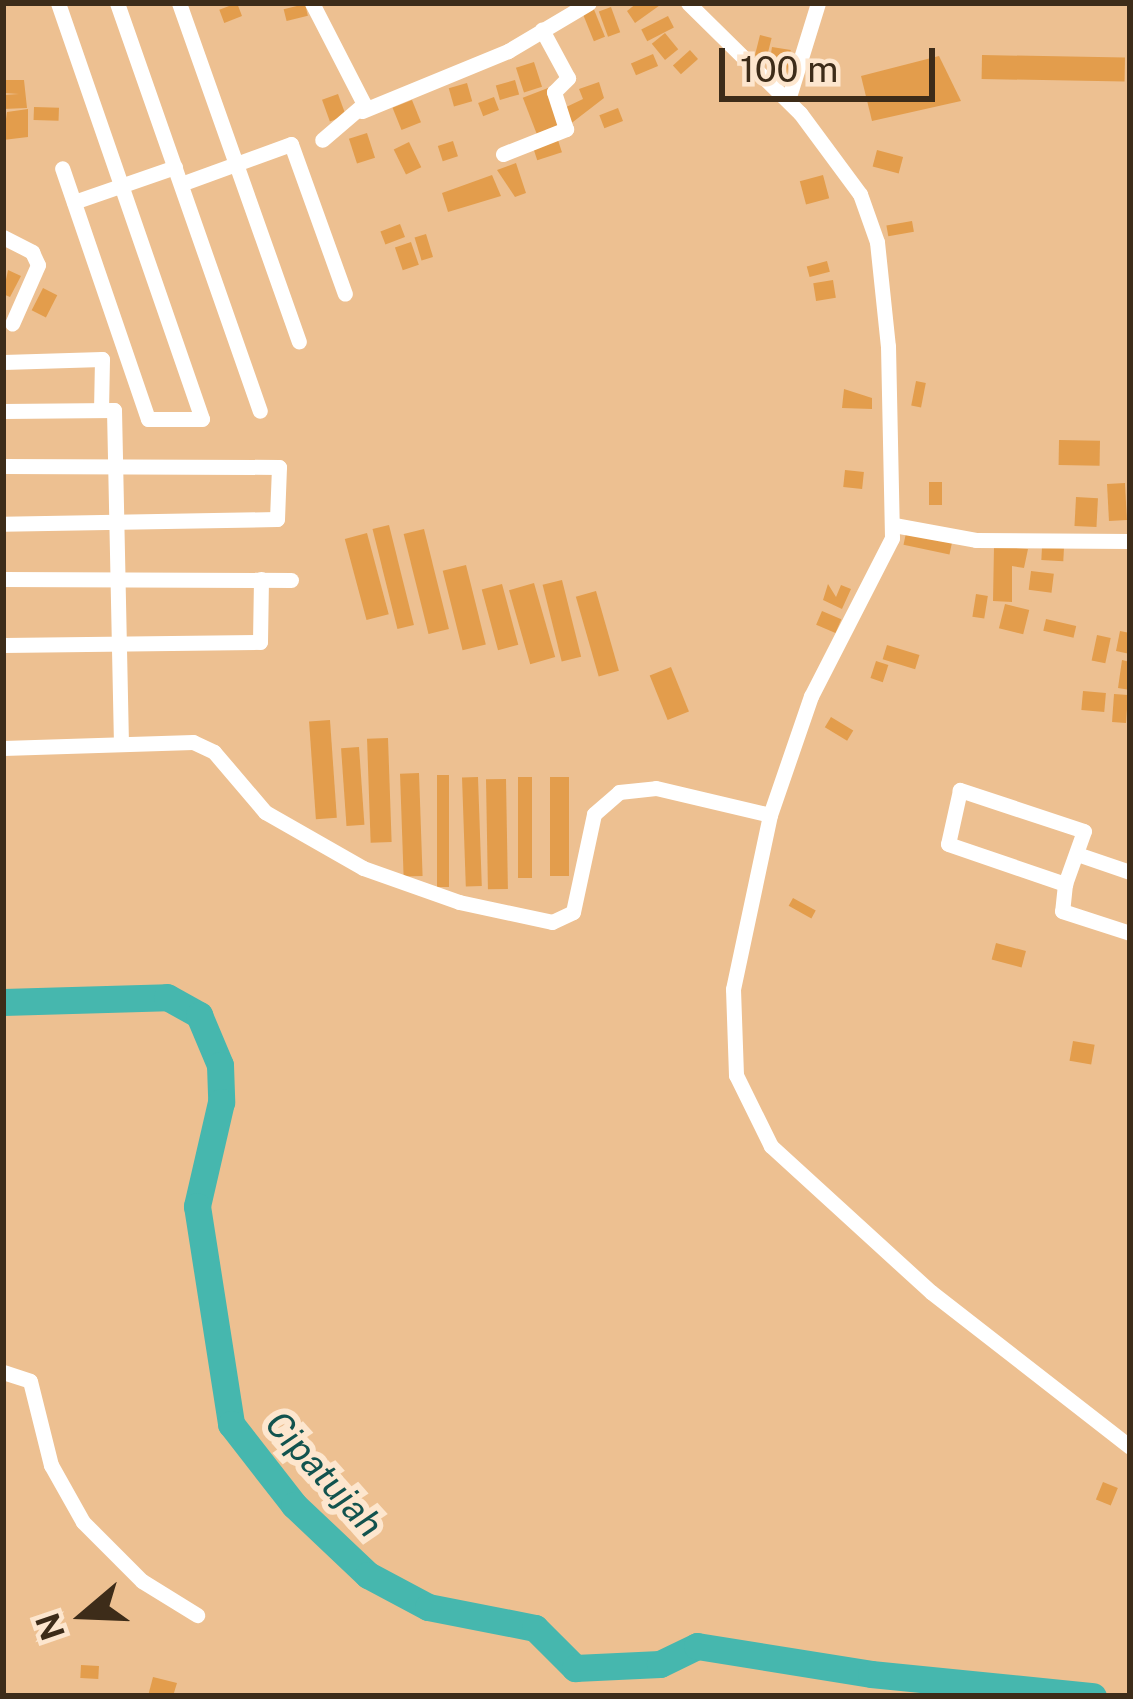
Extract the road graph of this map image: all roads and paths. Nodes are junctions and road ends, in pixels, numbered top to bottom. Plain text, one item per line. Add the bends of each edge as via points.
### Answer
1 (58, 3) edge
2 (117, 3) edge
3 (179, 3) edge
4 (589, 3) edge
5 (688, 3) edge
6 (818, 3) edge
7 (314, 4) edge
8 (542, 30) junction
9 (788, 100) junction
10 (362, 111) junction
11 (322, 140) dead end
12 (502, 154) dead end
13 (238, 164) junction
14 (62, 168) dead end
15 (178, 176) junction
16 (121, 186) junction
17 (74, 202) junction
18 (3, 237) edge
19 (345, 294) dead end
20 (12, 324) dead end
21 (298, 341) dead end
22 (3, 362) edge
23 (101, 410) junction
24 (3, 411) edge
25 (260, 411) dead end
26 (117, 465) junction
27 (3, 466) edge
28 (118, 523) junction
29 (3, 524) edge
30 (894, 525) junction
31 (1130, 541) edge
32 (3, 579) edge
33 (261, 579) junction
34 (120, 580) junction
35 (291, 580) dead end
36 (118, 644) junction
37 (3, 645) edge
38 (122, 740) junction
39 (3, 748) edge
40 (770, 815) junction
41 (1080, 855) junction
42 (1130, 872) edge
43 (1065, 884) junction
44 (1130, 933) edge
45 (3, 1372) edge
46 (1130, 1447) edge
47 (197, 1615) dead end

1 - 16 street
2 - 15 street
3 - 13 street
4 - 8 street
5 - 9 street
6 - 9 street
7 - 10 street via 356,80
8 - 10 street
8 - 12 street via 568,78 554,92 566,129
9 - 30 street via 829,147 872,223 889,346
10 - 11 street
13 - 15 street
13 - 19 street via 291,144
13 - 21 street
14 - 17 street
15 - 16 street
15 - 25 street
16 - 17 street
16 - 17 street via 202,419 148,419
18 - 20 street via 32,252 38,265
22 - 23 street via 102,359
23 - 24 street
23 - 26 street via 114,410
26 - 27 street
26 - 28 street
26 - 28 street via 279,467 277,519
28 - 29 street
28 - 34 street
30 - 31 street via 992,542
30 - 40 street via 811,696
32 - 34 street
33 - 34 street
33 - 35 street
33 - 36 street via 260,642
34 - 36 street
36 - 37 street
36 - 38 street
38 - 39 street
38 - 40 street via 202,745 265,812 363,868 459,902 552,922 573,912 594,814 619,792 656,788
40 - 46 street via 730,1016 732,1060 754,1119 771,1146 932,1292
41 - 42 street
41 - 43 street
41 - 43 street via 1084,831 960,790 947,844
43 - 44 street via 1063,911
45 - 47 street via 30,1381 51,1465 83,1522 142,1581

